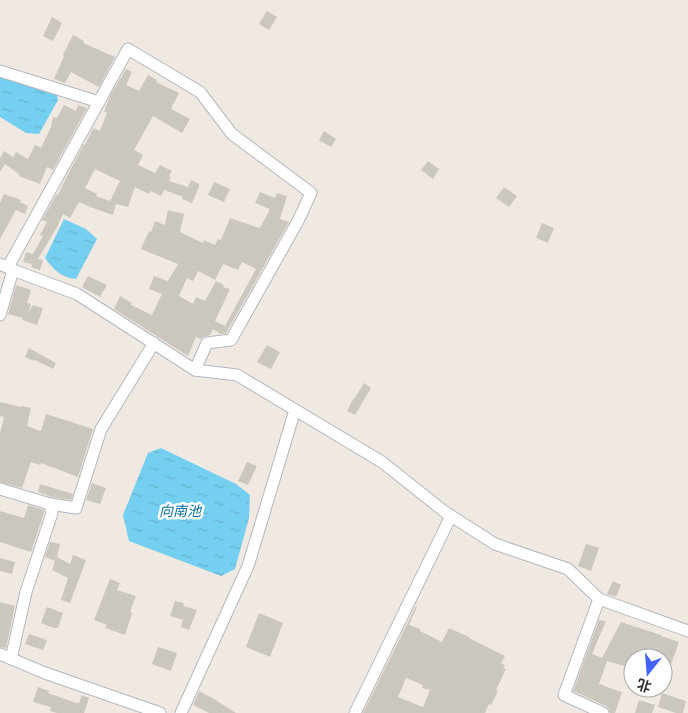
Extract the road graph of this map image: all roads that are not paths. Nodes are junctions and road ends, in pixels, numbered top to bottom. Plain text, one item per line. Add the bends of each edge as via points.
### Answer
1 (0, 71) edge
2 (99, 102) junction
3 (7, 267) edge
4 (0, 315) edge
5 (154, 343) junction
6 (194, 370) junction
7 (295, 410) junction
8 (0, 488) edge
9 (50, 504) junction
10 (451, 516) junction
11 (598, 599) junction
12 (688, 631) edge
13 (6, 656) edge
14 (160, 713) edge
15 (181, 713) edge
16 (355, 713) edge
17 (602, 713) edge

1 - 2 street
2 - 3 street
2 - 6 street via 128,49 200,92 232,134 311,194 231,340 207,343
3 - 4 street
3 - 5 street via 77,294
5 - 6 street
5 - 9 street via 100,429 76,508
6 - 7 street via 237,375
7 - 10 street via 382,462
7 - 15 street via 248,566
8 - 9 street
9 - 13 street via 52,513
10 - 11 street via 494,544 568,569
10 - 16 street
11 - 12 street
11 - 17 street via 564,695
13 - 14 street

